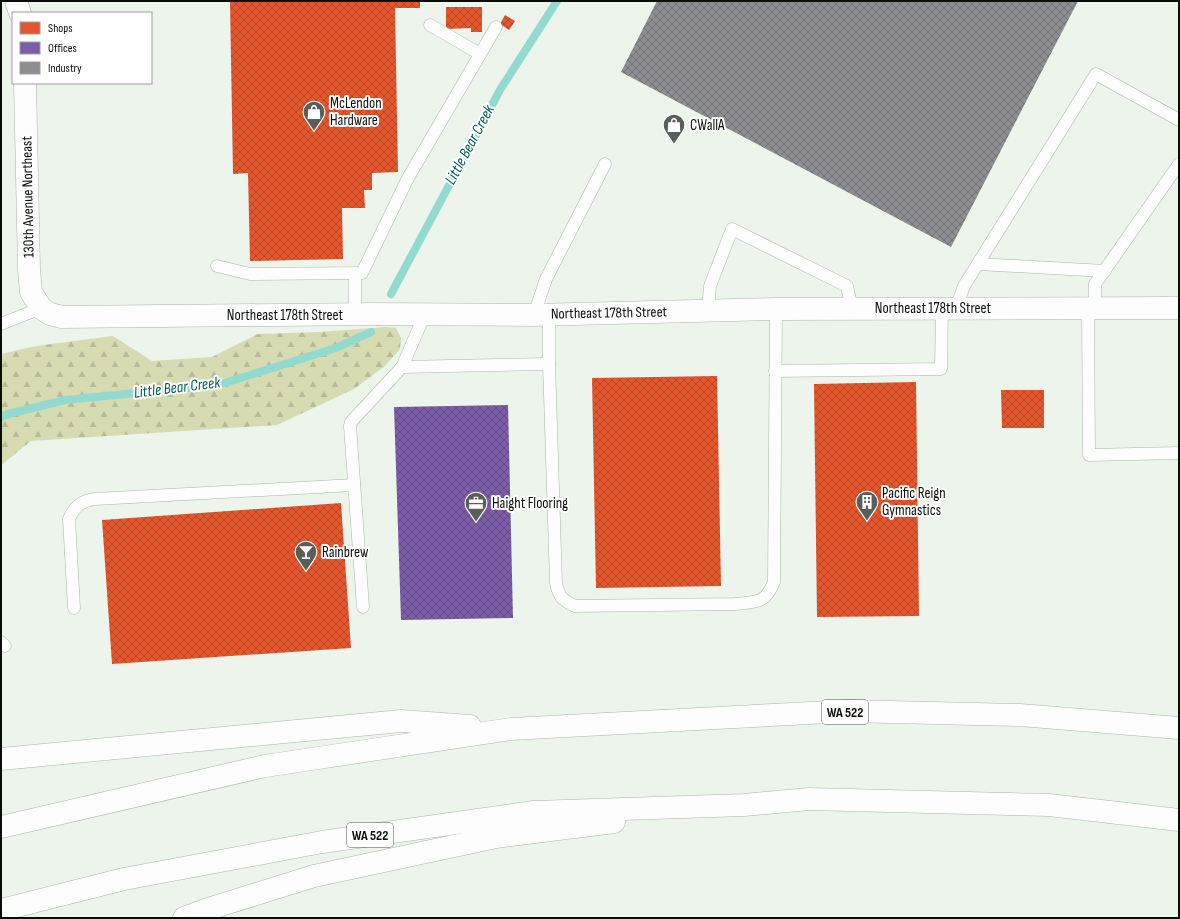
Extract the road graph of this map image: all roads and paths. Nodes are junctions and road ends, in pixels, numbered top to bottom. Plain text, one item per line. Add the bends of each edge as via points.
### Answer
1 (16, 1) edge
2 (20, 12) edge
3 (430, 25) dead end
4 (496, 27) dead end
5 (480, 54) junction
6 (25, 84) edge
7 (1179, 120) edge
8 (605, 164) dead end
9 (1179, 164) edge
10 (978, 264) junction
11 (217, 266) dead end
12 (1105, 271) junction
13 (355, 273) junction
14 (40, 308) junction
15 (949, 308) junction
16 (1091, 308) junction
17 (1179, 308) edge
18 (776, 309) junction
19 (852, 309) junction
20 (708, 311) junction
21 (355, 314) junction
22 (426, 314) junction
23 (542, 314) junction
24 (1, 324) edge
25 (549, 364) junction
26 (402, 367) junction
27 (775, 371) junction
28 (1179, 453) edge
29 (354, 485) junction
30 (363, 607) dead end
31 (74, 608) dead end
32 (1179, 728) edge
33 (511, 729) junction
34 (1, 759) edge
35 (744, 804) junction
36 (1179, 820) edge
37 (1, 827) edge
38 (1, 910) edge
39 (184, 918) edge

1 - 2 main road
3 - 5 lane
4 - 5 lane
5 - 13 lane via 408,178 362,272
6 - 14 main road, 130th Avenue Northeast via 29,269 31,292
7 - 10 lane via 1096,74
8 - 23 lane via 546,279
9 - 12 lane
10 - 12 lane
10 - 15 lane
11 - 13 lane via 250,274
12 - 16 lane via 1095,284
13 - 21 lane
14 - 21 main road, Northeast 178th Street via 62,317
14 - 24 lane
15 - 16 main road, Northeast 178th Street
15 - 19 main road, Northeast 178th Street
15 - 27 lane via 941,370
16 - 17 main road, Northeast 178th Street
16 - 28 lane via 1089,455
18 - 19 main road, Northeast 178th Street
18 - 20 main road, Northeast 178th Street
18 - 27 lane
19 - 20 lane via 847,286 732,229 710,286
20 - 23 main road, Northeast 178th Street
21 - 22 main road, Northeast 178th Street
22 - 23 main road, Northeast 178th Street
22 - 26 lane
23 - 25 lane
25 - 26 lane
25 - 27 lane via 556,583 559,594 575,606 734,604 754,602 770,592 774,582
26 - 29 lane via 351,422
29 - 30 lane
29 - 31 lane via 87,500 73,510 69,519
32 - 33 main road, WA 522 via 1020,715 848,712
33 - 34 main road via 401,721
33 - 37 main road, WA 522 via 265,766
35 - 36 main road, WA 522 via 809,799 1049,805
35 - 38 main road, WA 522 via 534,812 322,842 124,879
35 - 39 main road via 496,837 314,876

